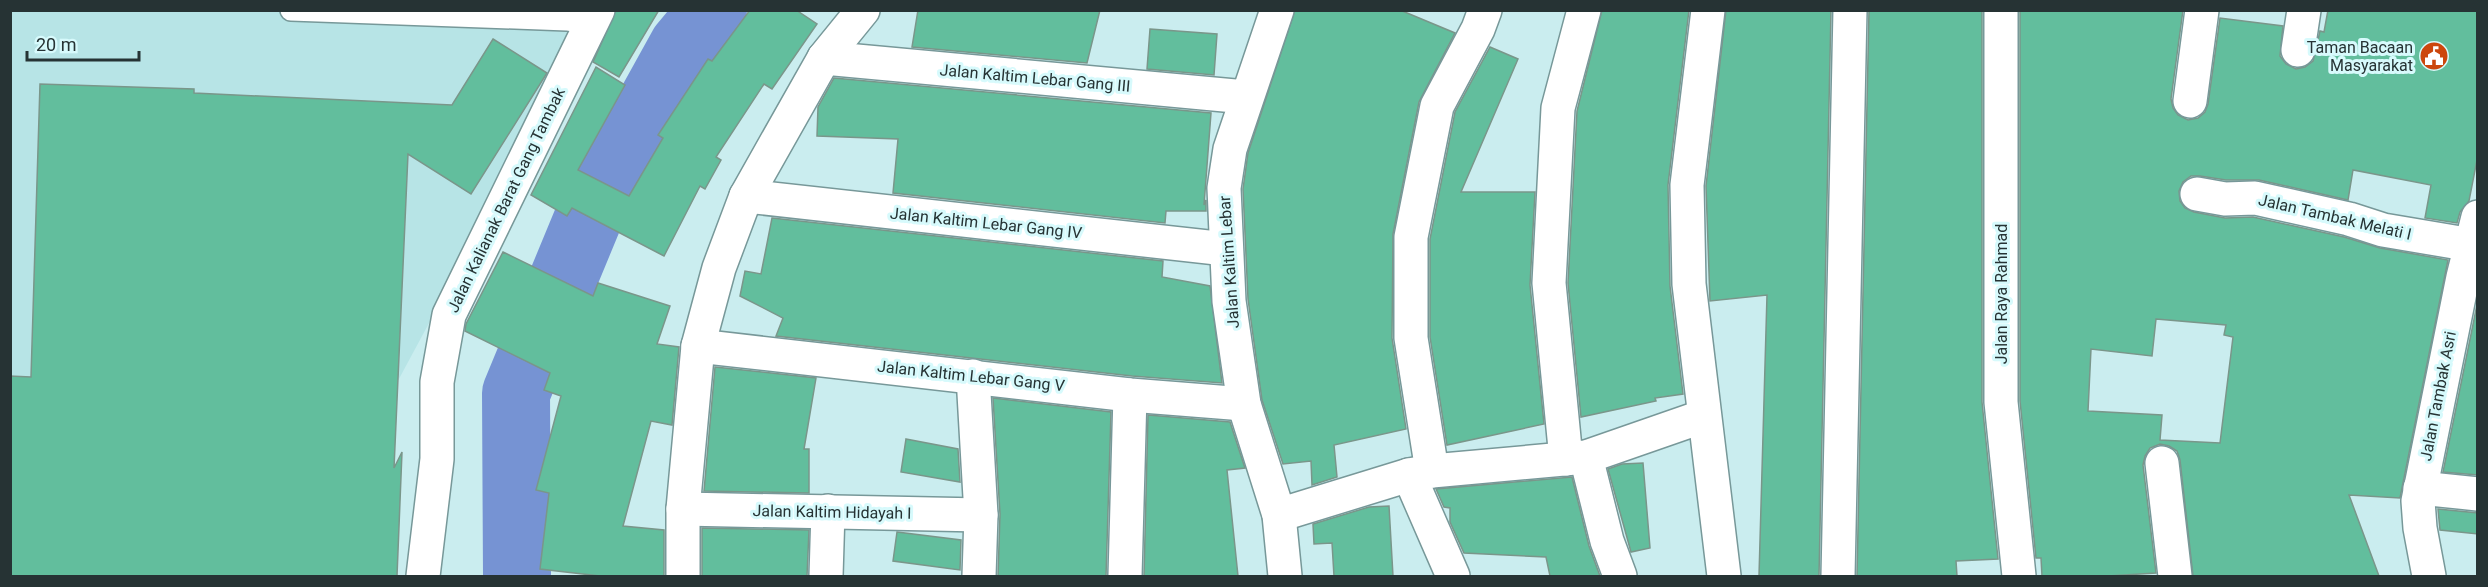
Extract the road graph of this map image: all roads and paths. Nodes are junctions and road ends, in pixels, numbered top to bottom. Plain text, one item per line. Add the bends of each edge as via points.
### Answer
1 (291, 10) edge
2 (863, 10) edge
3 (1277, 10) edge
4 (1485, 10) edge
5 (1584, 10) edge
6 (1708, 10) edge
7 (1850, 10) edge
8 (2001, 10) edge
9 (2202, 10) edge
10 (2304, 10) edge
11 (438, 13) edge
12 (595, 17) edge
13 (2298, 50) dead end
14 (824, 58) junction
15 (1246, 98) junction
16 (2190, 101) dead end
17 (2197, 194) dead end
18 (746, 196) junction
19 (2475, 231) edge
20 (1226, 249) junction
21 (2470, 278) edge
22 (698, 346) junction
23 (973, 376) junction
24 (1130, 394) junction
25 (1244, 404) junction
26 (1704, 416) junction
27 (1576, 458) junction
28 (2162, 463) dead end
29 (1420, 473) junction
30 (2420, 488) junction
31 (2478, 494) edge
32 (683, 509) junction
33 (828, 511) junction
34 (981, 515) junction
35 (1279, 515) junction
36 (423, 576) edge
37 (683, 576) edge
38 (826, 576) edge
39 (979, 576) edge
40 (1125, 576) edge
41 (1285, 576) edge
42 (1453, 576) edge
43 (1620, 576) edge
44 (1724, 576) edge
45 (1838, 576) edge
46 (2019, 576) edge
47 (2175, 576) edge
48 (2429, 576) edge

1 - 11 lane
2 - 14 street
3 - 15 street, Jalan Kaltim Lebar
4 - 29 street via 1437,106 1411,237 1411,338
5 - 27 street via 1558,108 1549,283
6 - 26 street via 1687,185 1689,284
7 - 45 street
8 - 46 street, Jalan Raya Rahmad via 2001,402
9 - 16 street
10 - 13 street
11 - 12 lane via 567,20
12 - 36 street, Jalan Kalianak Barat Gang Tambak via 449,315 436,382 436,459
14 - 15 street, Jalan Kaltim Lebar Gang III
14 - 18 street
15 - 20 street, Jalan Kaltim Lebar via 1230,149 1224,188
17 - 19 street, Jalan Tambak Melati I via 2225,199 2255,198 2383,230
18 - 20 street, Jalan Kaltim Lebar Gang IV
18 - 22 street via 719,268
19 - 21 street, Jalan Tambak Asri
20 - 25 street, Jalan Kaltim Lebar via 1229,301
21 - 30 street, Jalan Tambak Asri
22 - 23 street, Jalan Kaltim Lebar Gang V
22 - 32 street
23 - 24 street, Jalan Kaltim Lebar Gang V
23 - 34 street
24 - 25 street, Jalan Kaltim Lebar Gang V
24 - 40 street
25 - 35 street, Jalan Kaltim Lebar
26 - 27 street
26 - 44 street
27 - 29 street
27 - 43 street
28 - 47 street
29 - 35 street
29 - 42 street
30 - 31 street
30 - 48 street, Jalan Tambak Asri via 2420,528
32 - 33 street, Jalan Kaltim Hidayah I
32 - 37 street
33 - 34 street, Jalan Kaltim Hidayah I
33 - 38 street
34 - 39 street
35 - 41 street, Jalan Kaltim Lebar

